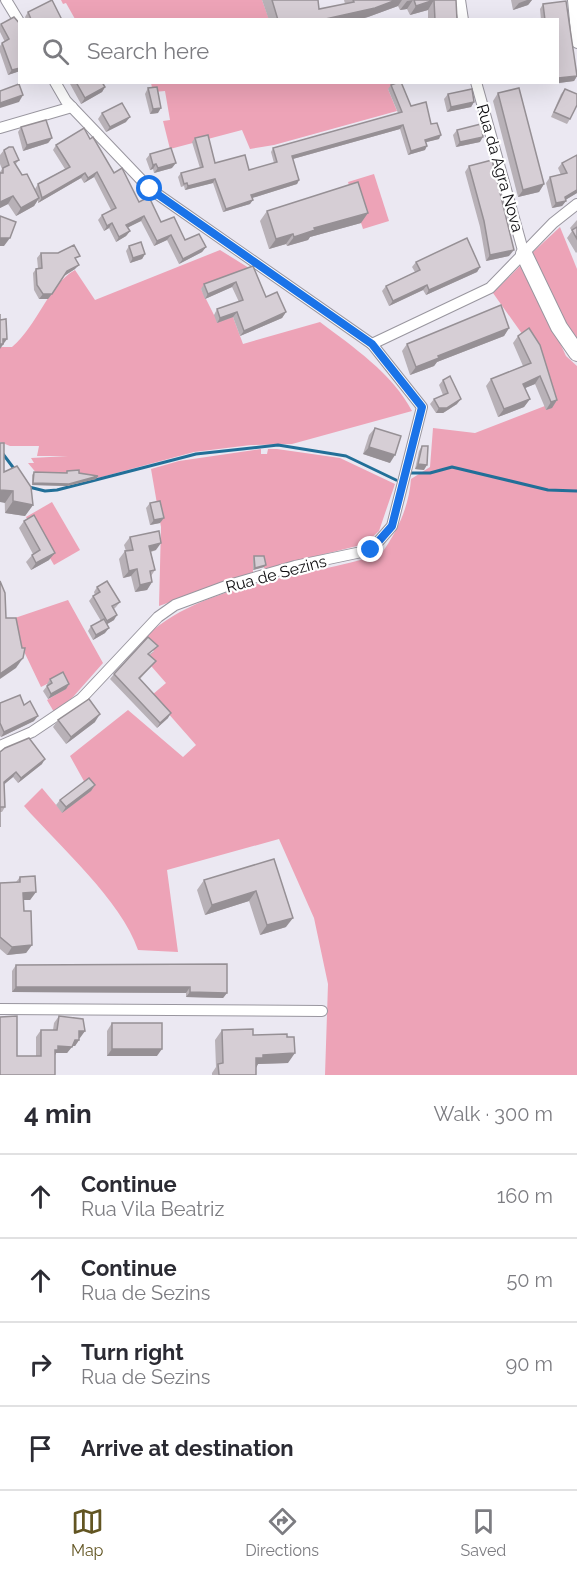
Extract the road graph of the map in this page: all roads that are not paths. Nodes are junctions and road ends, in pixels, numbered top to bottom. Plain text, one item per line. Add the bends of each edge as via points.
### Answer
1 (6, 0) edge
2 (460, 0) edge
3 (573, 0) edge
4 (463, 18) edge
5 (18, 20) edge
6 (577, 43) edge
7 (56, 84) edge
8 (477, 84) edge
9 (72, 107) junction
10 (0, 128) edge
11 (577, 204) edge
12 (524, 254) junction
13 (372, 344) junction
14 (577, 353) edge
15 (0, 746) edge
16 (0, 1009) edge
17 (322, 1011) dead end

1 - 5 street
2 - 4 street
3 - 6 street
7 - 9 street
8 - 12 street, Rua da Agra Nova
9 - 10 street
9 - 13 street via 150,189
11 - 12 street via 564,212
12 - 13 street via 490,288
12 - 14 main road via 559,327
13 - 15 street, Rua de Sezins via 422,407 392,526 371,550 295,566 176,605 158,616 81,699 32,732
16 - 17 street

